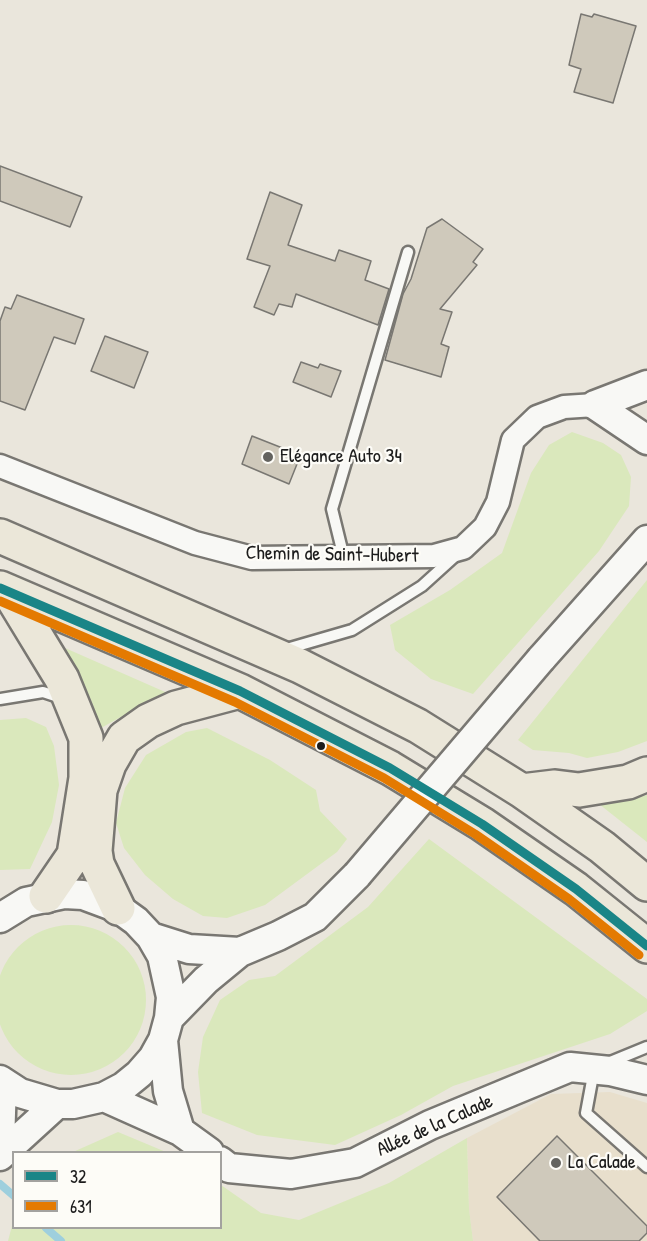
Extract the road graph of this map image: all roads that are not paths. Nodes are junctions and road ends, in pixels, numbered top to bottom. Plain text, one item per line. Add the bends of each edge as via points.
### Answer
1 (408, 252) dead end
2 (647, 385) edge
3 (595, 405) junction
4 (647, 440) edge
5 (0, 466) edge
6 (0, 536) edge
7 (647, 540) edge
8 (463, 548) junction
9 (344, 558) junction
10 (5, 590) edge
11 (272, 654) junction
12 (240, 691) junction
13 (0, 699) edge
14 (72, 702) junction
15 (647, 774) edge
16 (522, 791) junction
17 (647, 884) edge
18 (46, 896) junction
19 (118, 908) junction
20 (3, 913) edge
21 (151, 937) junction
22 (647, 946) edge
23 (240, 952) junction
24 (166, 1029) junction
25 (647, 1047) edge
26 (594, 1069) junction
27 (647, 1080) edge
28 (1, 1082) edge
29 (104, 1097) junction
30 (57, 1104) junction
31 (180, 1131) junction
32 (0, 1143) edge
33 (208, 1151) edge
34 (0, 1156) edge
35 (222, 1163) edge
36 (647, 1167) edge

1 - 9 lane via 332,509
2 - 3 street, Chemin de Saint-Hubert
3 - 4 street
3 - 8 street, Chemin de Saint-Hubert via 564,407 537,417 513,440 498,502 485,527
5 - 9 street, Chemin de Saint-Hubert via 195,543 252,558
6 - 11 main road
7 - 23 street, bridge via 357,875 315,916
8 - 9 street, Chemin de Saint-Hubert via 434,556
8 - 11 lane via 422,586 352,630
10 - 12 main road
10 - 14 main road via 47,651
11 - 16 main road via 418,726
12 - 19 main road via 176,708 148,721 124,738 109,764 99,790 95,850
12 - 22 main road via 390,768 482,824 576,889
13 - 14 lane via 43,692
14 - 18 main road via 86,738 86,778 74,855
15 - 16 main road via 628,782 579,790 555,787
16 - 17 main road
18 - 19 street via 83,895
18 - 20 street
19 - 21 street
21 - 23 street via 189,949
21 - 24 street via 168,976 171,997
23 - 24 street via 206,980
24 - 29 street via 139,1074
24 - 31 street via 168,1091
25 - 26 lane
26 - 27 street, Allée de la Calade
26 - 35 street, Allée de la Calade via 570,1067 430,1125 355,1162 291,1174 229,1168
26 - 36 lane via 586,1113
28 - 30 street via 20,1093
28 - 32 street
29 - 30 street
29 - 31 street
30 - 34 street
31 - 33 street

